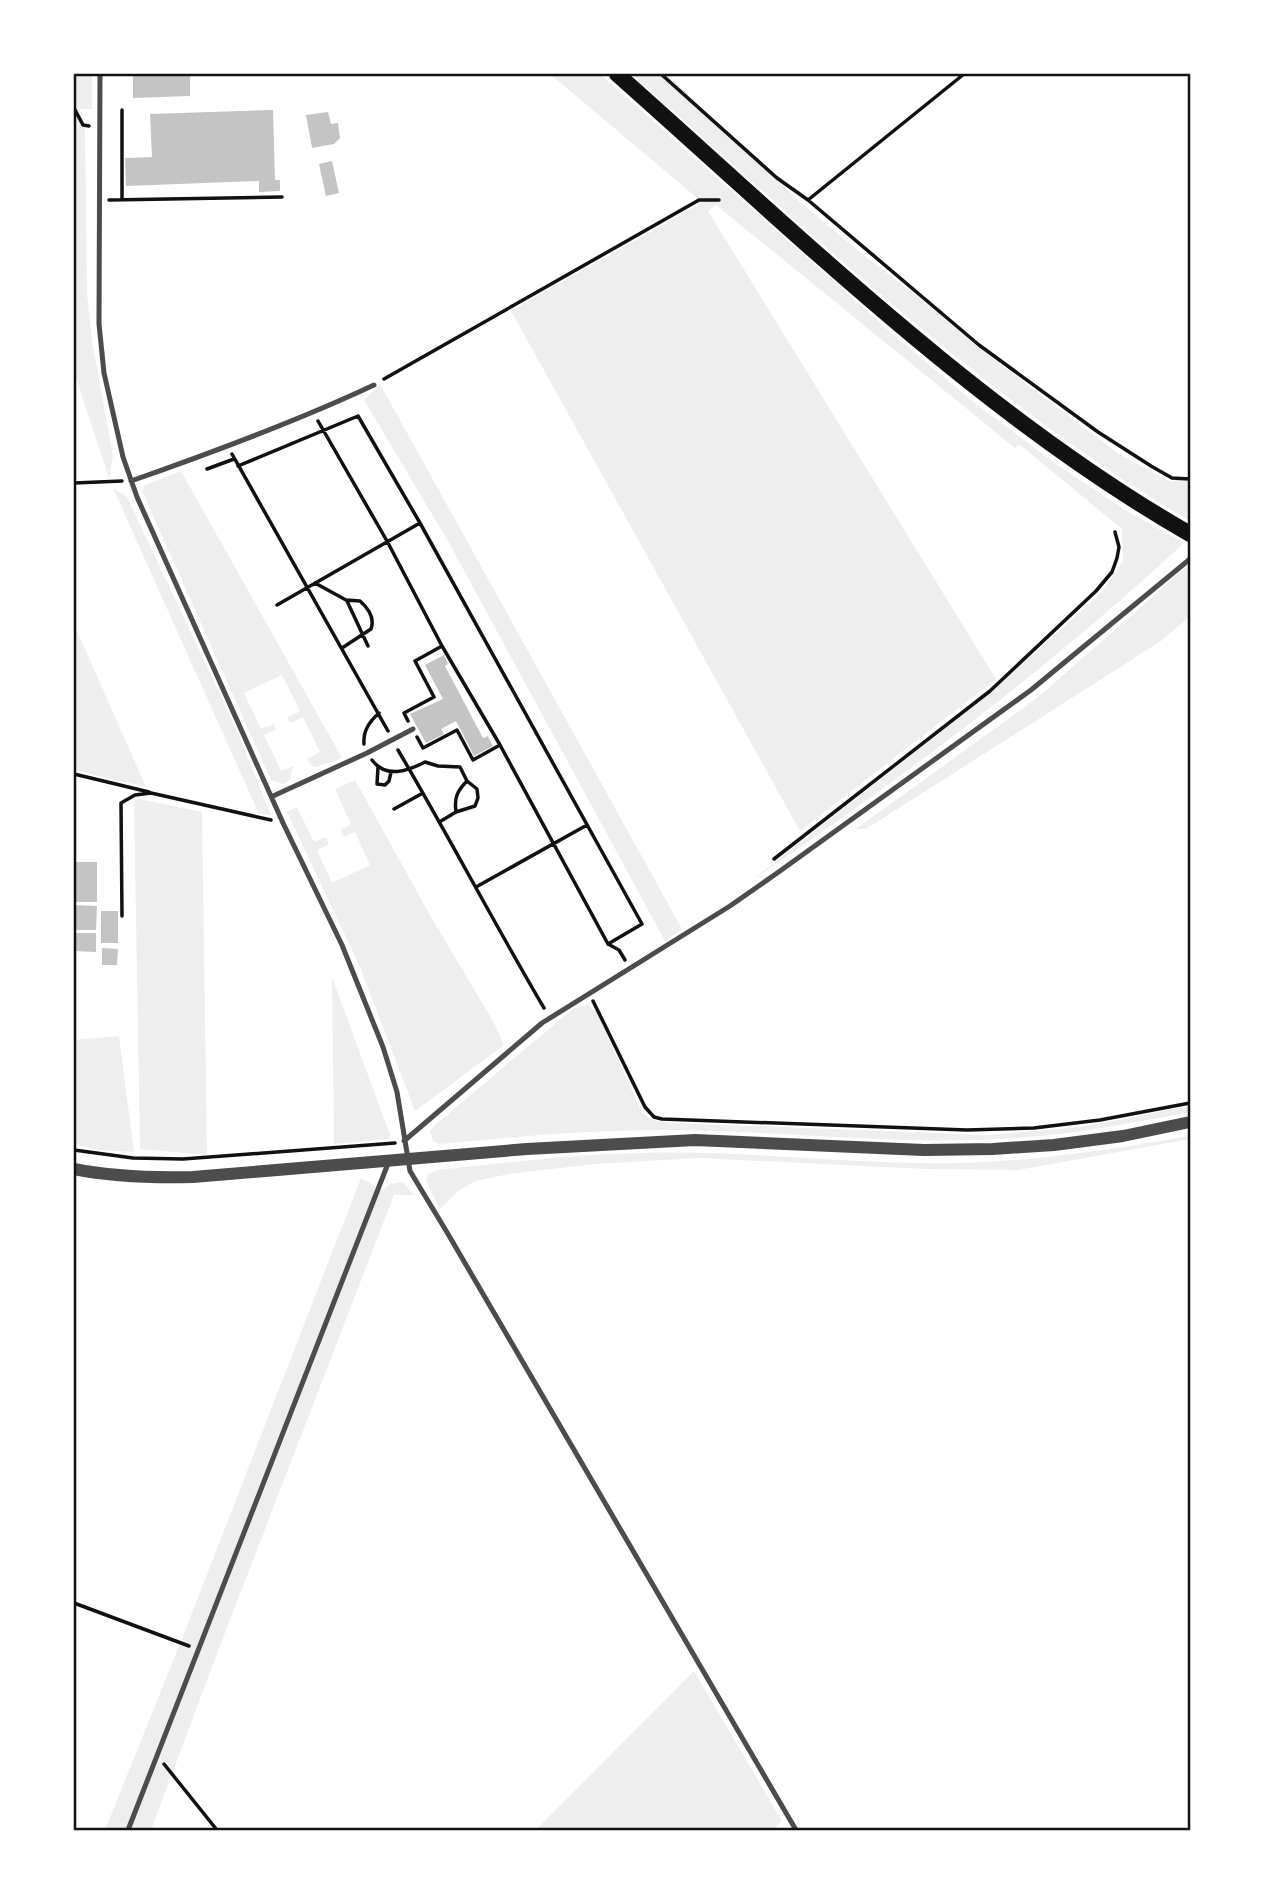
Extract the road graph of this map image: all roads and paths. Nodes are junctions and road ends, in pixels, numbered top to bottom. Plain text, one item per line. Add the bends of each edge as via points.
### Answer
1 (100, 74) edge
2 (617, 74) edge
3 (661, 74) edge
4 (964, 74) edge
5 (74, 108) edge
6 (122, 110) dead end
7 (74, 123) edge
8 (83, 125) junction
9 (99, 129) junction
10 (282, 197) dead end
11 (719, 200) dead end
12 (808, 200) junction
13 (374, 385) joint
14 (317, 420) dead end
15 (322, 431) junction
16 (232, 453) dead end
17 (234, 459) junction
18 (238, 466) junction
19 (207, 469) dead end
20 (1191, 479) edge
21 (131, 481) junction
22 (74, 483) edge
23 (420, 523) junction
24 (1115, 532) dead end
25 (1191, 534) edge
26 (387, 541) junction
27 (1191, 559) edge
28 (314, 583) junction
29 (307, 587) junction
30 (346, 600) junction
31 (277, 605) dead end
32 (362, 635) junction
33 (368, 646) dead end
34 (442, 646) junction
35 (342, 648) junction
36 (413, 729) junction
37 (393, 740) junction
38 (500, 745) junction
39 (378, 767) dead end
40 (410, 770) junction
41 (391, 772) dead end
42 (74, 774) edge
43 (467, 781) junction
44 (151, 793) junction
45 (424, 793) junction
46 (273, 796) junction
47 (394, 809) dead end
48 (456, 812) junction
49 (441, 821) junction
50 (283, 823) junction
51 (587, 825) junction
52 (554, 843) junction
53 (772, 861) dead end
54 (475, 887) junction
55 (122, 915) dead end
56 (608, 944) junction
57 (619, 950) dead end
58 (589, 993) junction
59 (537, 997) dead end
60 (1191, 1103) edge
61 (1191, 1122) edge
62 (404, 1142) junction
63 (388, 1144) dead end
64 (74, 1150) edge
65 (407, 1159) junction
66 (389, 1161) junction
67 (74, 1168) edge
68 (74, 1603) edge
69 (198, 1650) junction
70 (158, 1755) junction
71 (128, 1830) edge
72 (217, 1830) edge
73 (796, 1830) edge

1 - 9 lane
2 - 25 main road via 986,395 1086,468
3 - 12 path
4 - 12 path
5 - 8 path
6 - 10 path via 120,200
7 - 8 path
8 - 9 path
9 - 21 lane via 99,324 112,416
11 - 13 path via 699,200
12 - 20 path via 979,345 1098,432 1172,478
13 - 21 lane via 246,441
14 - 15 path
15 - 18 path
15 - 23 path via 358,416
15 - 26 path
16 - 17 path
17 - 18 path
17 - 19 path
18 - 29 path
21 - 22 path
21 - 46 lane
23 - 26 path
23 - 51 path
24 - 53 path via 1117,558 1096,591 990,691
26 - 28 path
26 - 34 path
27 - 58 lane via 1031,690 802,856
28 - 29 path
28 - 30 path
29 - 31 path
29 - 35 path
30 - 32 path
30 - 32 path via 360,601 369,610 373,624
32 - 33 path
32 - 35 path
34 - 36 path via 415,661 434,697 404,713
34 - 38 path
35 - 37 path
36 - 37 lane
36 - 38 path via 423,748 457,730 473,760
37 - 40 path
37 - 46 lane
38 - 52 path
39 - 41 path via 376,784 384,785
40 - 43 path via 425,762 460,766
40 - 45 path
42 - 44 path
43 - 48 path via 454,800
43 - 48 path via 477,789 478,798 475,806
44 - 50 path
44 - 55 path via 121,803
45 - 47 path
45 - 49 path
46 - 50 lane
48 - 49 path
49 - 54 path
50 - 62 lane via 371,1015 397,1092
51 - 52 path
51 - 56 path via 642,924
52 - 54 path
52 - 56 path
54 - 59 path
56 - 57 path
58 - 60 path via 645,1107 662,1119 967,1130 1034,1128
58 - 62 lane via 542,1023
61 - 65 street via 1082,1141 993,1149 695,1140
62 - 65 lane
63 - 64 path via 183,1159
65 - 66 street
65 - 73 lane via 414,1179
66 - 67 street via 181,1178 132,1177
66 - 69 lane
68 - 69 path
69 - 70 lane
70 - 71 lane
70 - 72 path

